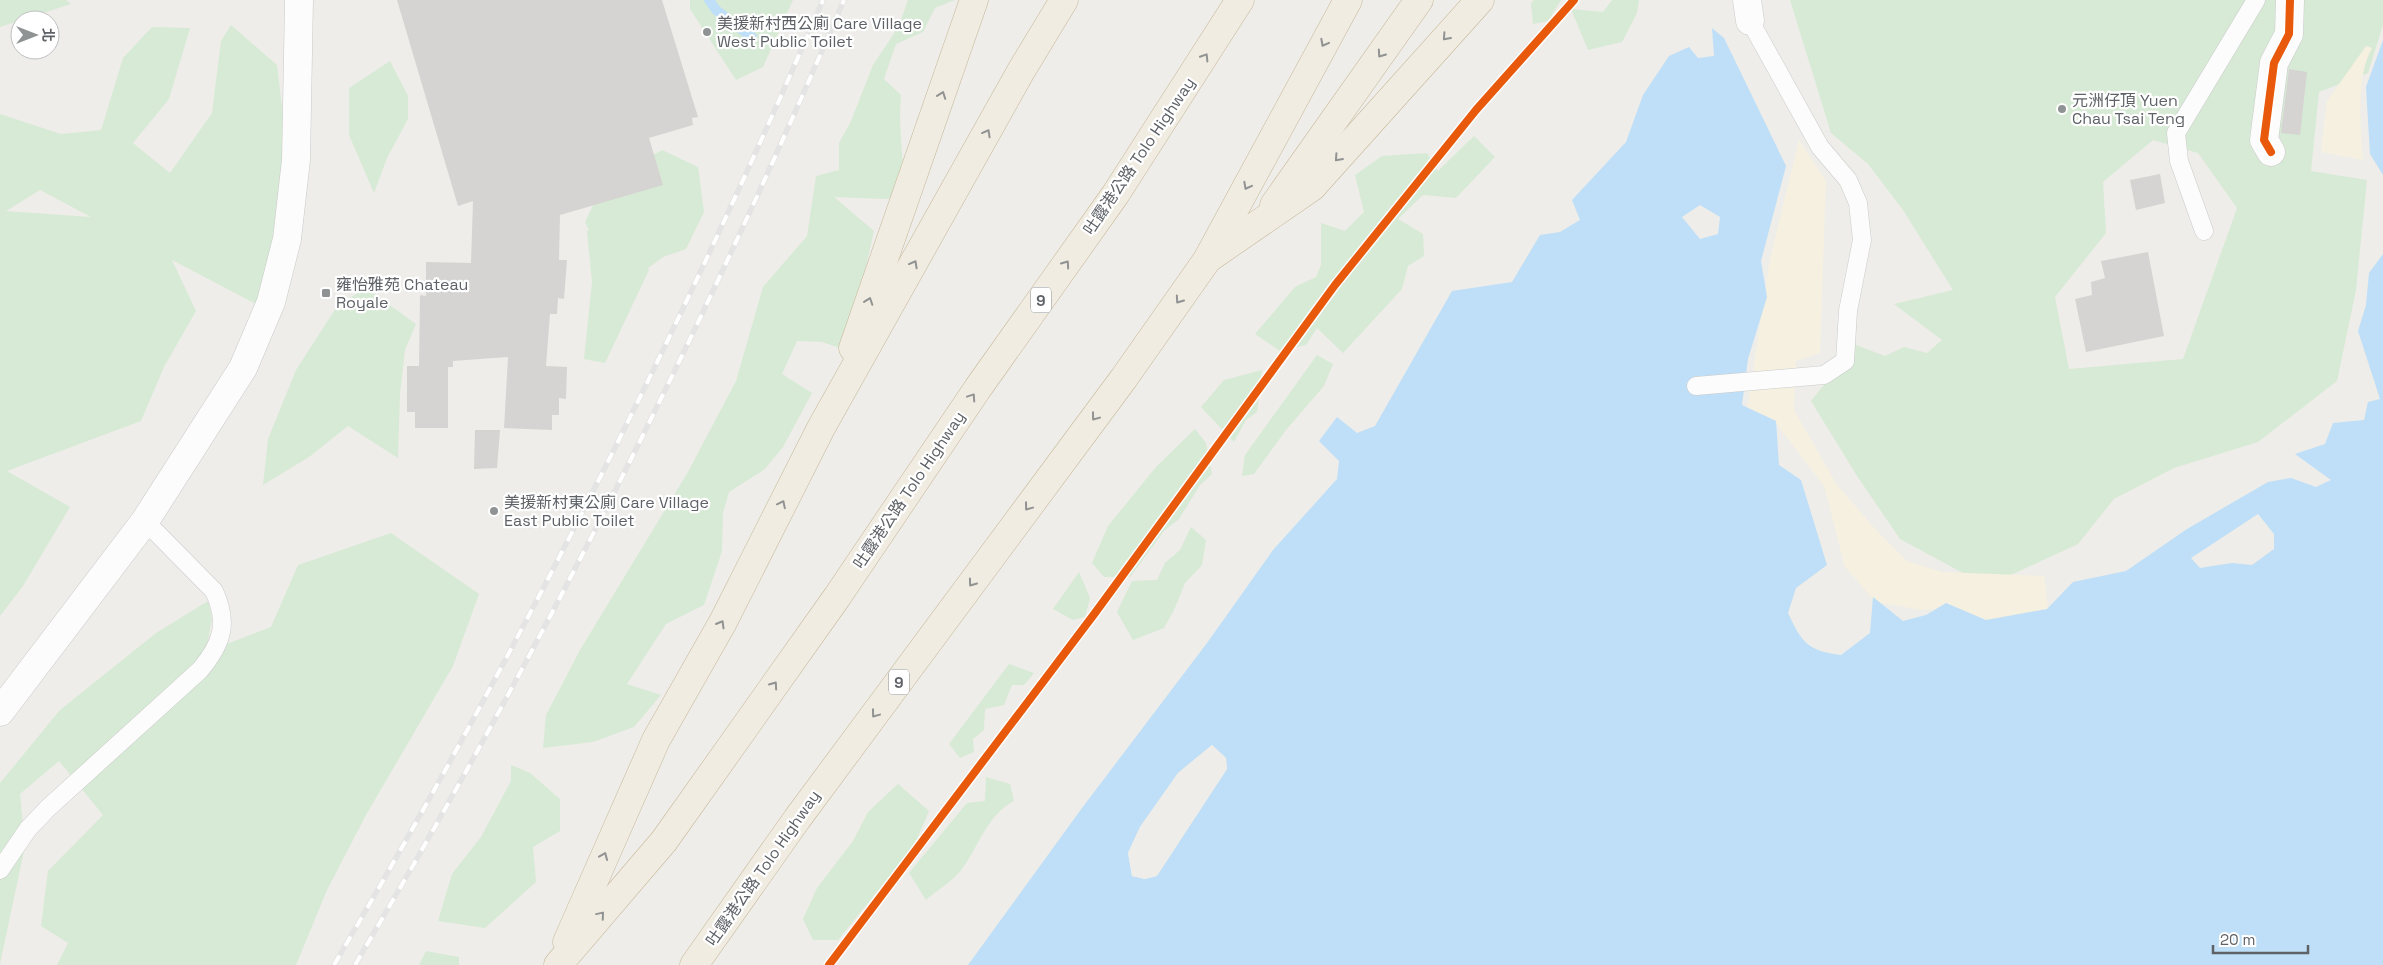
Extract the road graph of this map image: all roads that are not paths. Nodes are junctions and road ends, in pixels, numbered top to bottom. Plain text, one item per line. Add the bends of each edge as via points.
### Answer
1 (299, 0) edge
2 (974, 0) edge
3 (1064, 0) edge
4 (1240, 0) edge
5 (1348, 0) edge
6 (1419, 0) edge
7 (1480, 0) edge
8 (2256, 0) edge
9 (2290, 0) edge
10 (1748, 10) edge
11 (2271, 152) dead end
12 (1262, 223) junction
13 (2204, 231) dead end
14 (1207, 260) junction
15 (1696, 386) dead end
16 (821, 428) junction
17 (145, 521) junction
18 (0, 712) edge
19 (0, 870) edge
20 (558, 965) edge
21 (694, 965) edge

1 - 17 main road via 296,160 287,238 271,302 243,368
16 -> 2 highway via 853,348
16 -> 3 highway
20 -> 4 highway, 吐露港公路 Tolo Highway / 9 via 664,841 831,605 978,388 1116,194
5 -> 14 highway, 吐露港公路 Tolo Highway / 9
6 -> 12 highway
7 -> 12 highway via 1312,187
8 - 13 lane via 2176,133 2179,161
9 - 11 main road via 2289,34 2274,63 2264,140
10 - 15 lane via 1820,147 1848,180 1858,203 1862,240 1848,311 1845,361 1824,375
12 - 14 highway
14 -> 21 highway, 吐露港公路 Tolo Highway / 9 via 1124,378 797,819
20 -> 16 highway via 656,740 723,622
17 - 18 main road
17 - 19 lane via 214,591 222,616 217,644 200,670 41,815

